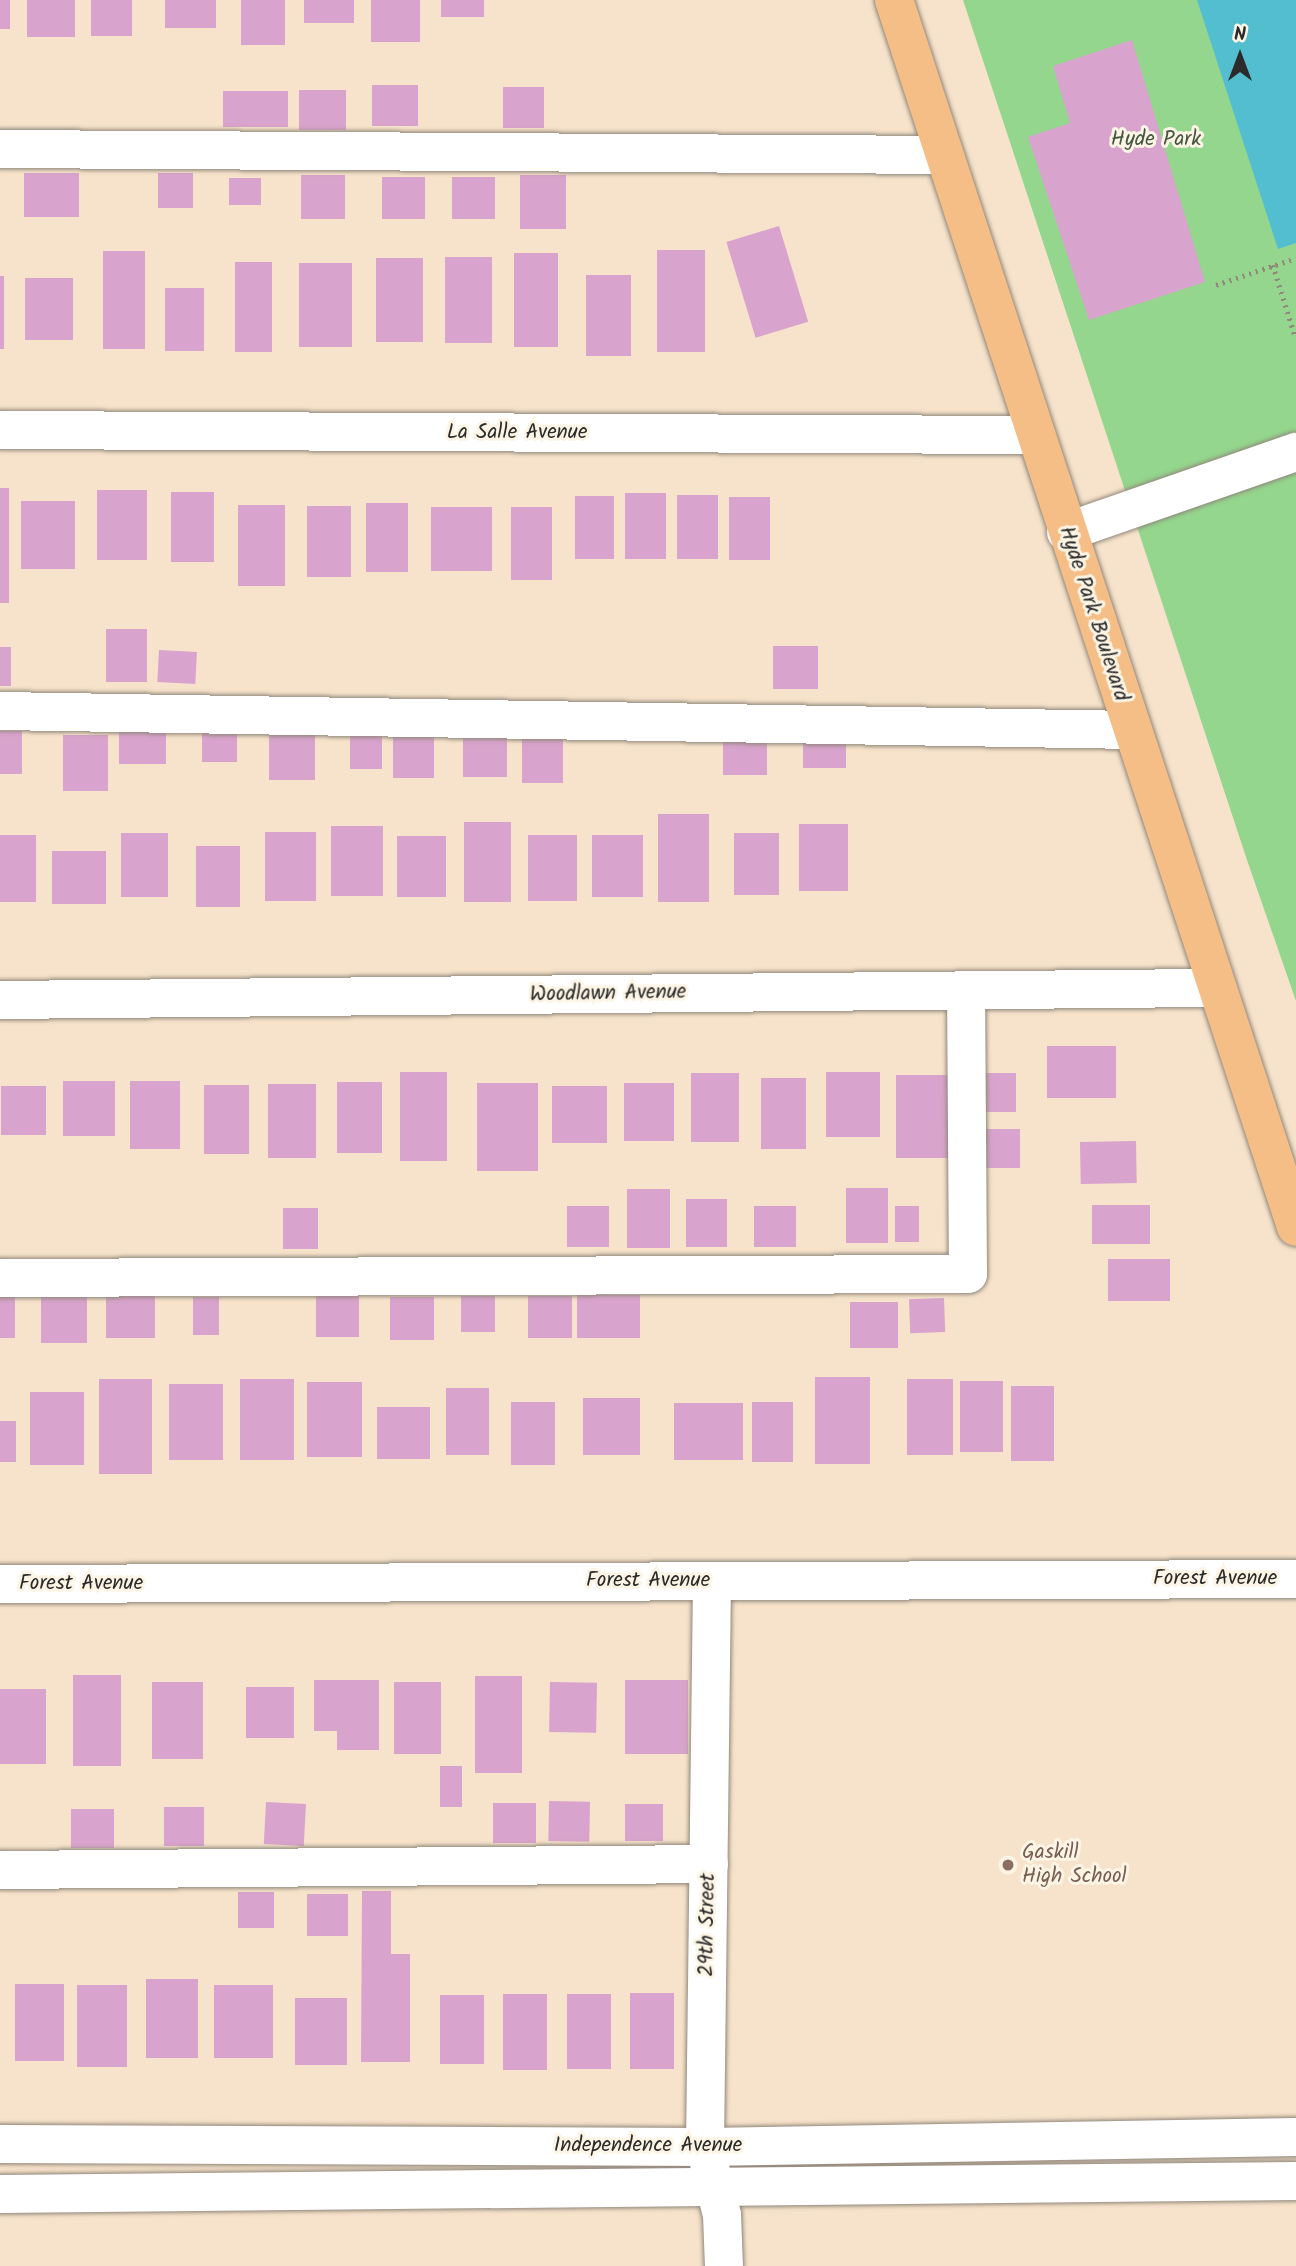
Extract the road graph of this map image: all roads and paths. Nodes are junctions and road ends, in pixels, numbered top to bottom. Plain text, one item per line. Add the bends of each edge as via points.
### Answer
1 (894, 0) edge
2 (0, 149) edge
3 (944, 155) junction
4 (1296, 258) edge
5 (1273, 265) junction
6 (1216, 285) dead end
7 (1296, 340) edge
8 (0, 430) edge
9 (1035, 435) junction
10 (1296, 452) edge
11 (1066, 532) junction
12 (0, 711) edge
13 (1131, 730) junction
14 (1216, 988) junction
15 (965, 991) junction
16 (0, 1000) edge
17 (1296, 1227) edge
18 (0, 1278) edge
19 (1296, 1579) edge
20 (712, 1581) junction
21 (0, 1584) edge
22 (709, 1864) junction
23 (0, 1870) edge
24 (1296, 2137) edge
25 (1118, 2140) junction
26 (968, 2143) junction
27 (0, 2144) edge
28 (164, 2145) junction
29 (705, 2147) junction
30 (1296, 2181) edge
31 (1118, 2183) junction
32 (968, 2184) junction
33 (715, 2187) junction
34 (164, 2193) junction
35 (0, 2194) edge
36 (724, 2266) edge

1 - 3 main road, Hyde Park Boulevard
2 - 3 street
3 - 9 main road, Hyde Park Boulevard
4 - 5 path
5 - 6 path
5 - 7 path
8 - 9 street, La Salle Avenue
9 - 11 main road, Hyde Park Boulevard
10 - 11 street
11 - 13 main road, Hyde Park Boulevard
12 - 13 street
13 - 14 main road, Hyde Park Boulevard
14 - 15 street, Woodlawn Avenue
14 - 17 main road, Hyde Park Boulevard
15 - 16 street, Woodlawn Avenue
15 - 18 street via 968,1274
19 - 20 street, Forest Avenue
20 - 21 street, Forest Avenue
20 - 22 street, 29th Street
22 - 23 street
22 - 29 street, 29th Street
24 - 25 street, Independence Avenue
25 - 26 street, Independence Avenue
25 - 31 street
26 - 29 street, Independence Avenue
26 - 32 street
27 - 28 street, Independence Avenue
28 - 29 street, Independence Avenue
28 - 34 street
29 - 33 street, 29th Street
30 - 31 street, Independence Avenue
31 - 32 street, Independence Avenue
32 - 33 street, Independence Avenue
33 - 34 street, Independence Avenue
33 - 36 street, 29th Street via 722,2215
34 - 35 street, Independence Avenue

